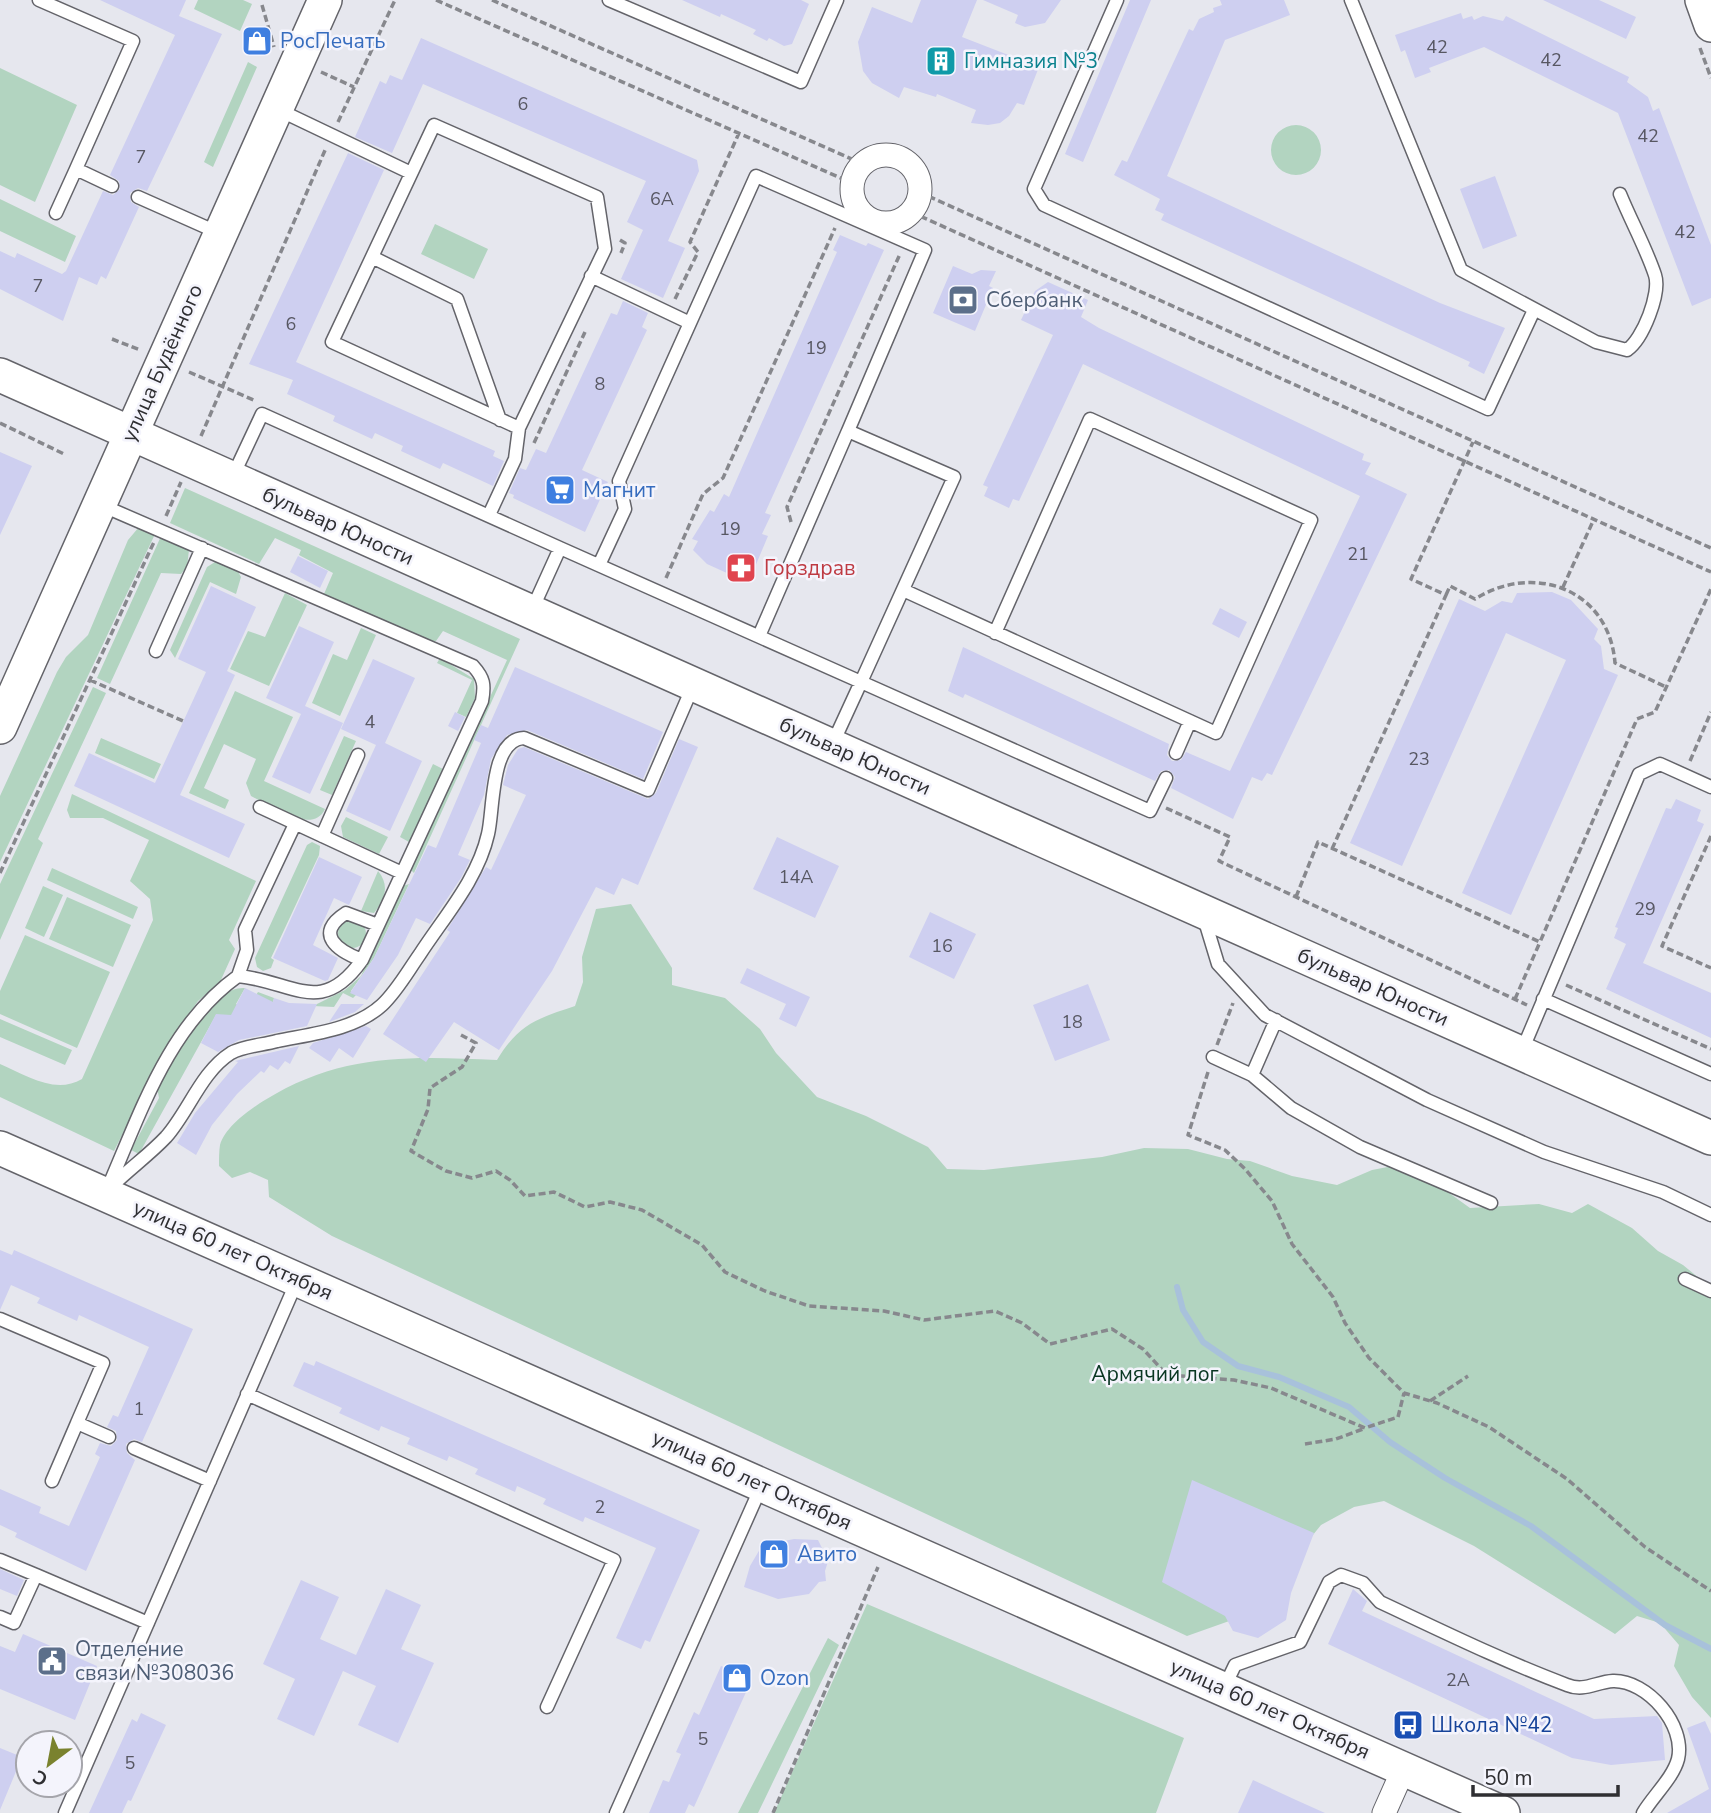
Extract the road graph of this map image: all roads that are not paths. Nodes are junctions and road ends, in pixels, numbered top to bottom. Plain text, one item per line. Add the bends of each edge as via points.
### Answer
1 (39, 0) edge
2 (325, 0) edge
3 (609, 0) edge
4 (837, 0) edge
5 (1117, 0) edge
6 (1702, 0) edge
7 (1353, 1) edge
8 (1711, 24) edge
9 (275, 108) junction
10 (76, 169) junction
11 (411, 173) junction
12 (112, 186) dead end
13 (1619, 194) dead end
14 (138, 197) dead end
15 (915, 202) joint
16 (56, 213) dead end
17 (219, 233) junction
18 (372, 257) junction
19 (592, 276) junction
20 (1534, 310) junction
21 (690, 323) junction
22 (0, 375) edge
23 (500, 420) junction
24 (519, 428) junction
25 (848, 431) junction
26 (130, 433) junction
27 (232, 478) junction
28 (99, 504) junction
29 (489, 515) junction
30 (202, 548) junction
31 (560, 548) junction
32 (599, 565) junction
33 (903, 590) junction
34 (531, 612) junction
35 (995, 633) junction
36 (759, 636) junction
37 (156, 652) dead end
38 (861, 682) junction
39 (694, 684) junction
40 (1190, 721) junction
41 (0, 727) edge
42 (832, 746) junction
43 (1176, 753) dead end
44 (358, 755) dead end
45 (1166, 778) dead end
46 (1711, 787) edge
47 (260, 807) dead end
48 (295, 824) junction
49 (322, 836) junction
50 (402, 873) junction
51 (1202, 911) junction
52 (378, 925) junction
53 (362, 960) junction
54 (238, 976) junction
55 (1541, 1004) junction
56 (1276, 1020) junction
57 (1521, 1053) junction
58 (1213, 1057) road end
59 (1711, 1073) edge
60 (1252, 1075) junction
61 (1711, 1138) edge
62 (0, 1147) edge
63 (106, 1192) junction
64 (1491, 1203) dead end
65 (1711, 1215) edge
66 (297, 1279) junction
67 (1685, 1279) dead end
68 (1711, 1291) edge
69 (0, 1319) edge
70 (247, 1394) junction
71 (77, 1423) junction
72 (109, 1437) dead end
73 (134, 1448) dead end
74 (52, 1481) dead end
75 (210, 1481) junction
76 (763, 1485) junction
77 (0, 1560) edge
78 (36, 1575) junction
79 (0, 1617) edge
80 (148, 1623) junction
81 (1224, 1689) junction
82 (547, 1707) dead end
83 (1404, 1768) junction
84 (65, 1813) edge
85 (616, 1813) edge
86 (1384, 1813) edge
87 (1503, 1813) edge
88 (1643, 1813) edge

1 - 10 lane via 132,41
2 - 9 street, улица Будённого
3 - 4 lane via 801,82
5 - 20 lane via 1034,189 1044,205 1488,409
6 - 8 street
7 - 20 lane via 1461,270
9 - 11 lane
9 - 17 street, улица Будённого
10 - 12 lane
10 - 16 lane
11 - 18 lane
11 - 19 lane via 434,125 597,197 605,249
13 - 20 lane via 1656,278 1636,344 1628,350 1606,346
14 - 17 lane
15 - 15 street via 892,222 871,219 856,205 858,173 873,158 896,157 914,170
17 - 26 street, улица Будённого
18 - 23 lane via 457,299
18 - 23 lane via 332,342
19 - 21 lane
19 - 24 lane
21 - 25 lane via 756,176 925,250
21 - 32 lane via 619,481 625,509
22 - 26 street, бульвар Юности
23 - 24 lane
24 - 29 lane via 515,459
25 - 33 lane via 954,477
25 - 36 lane
26 - 27 street, бульвар Юности
26 - 28 street, улица Будённого
27 - 29 lane via 262,414
27 - 34 street, бульвар Юности
28 - 30 lane
28 - 41 street, улица Будённого via 14,683
29 - 31 lane
30 - 37 lane
30 - 50 lane via 441,650 473,666 482,676 482,701
31 - 32 lane
31 - 34 lane
32 - 36 lane
33 - 35 lane
33 - 38 lane
34 - 39 street, бульвар Юности
35 - 40 lane
35 - 40 lane via 1090,419 1311,520 1216,733
36 - 38 lane
38 - 42 lane
38 - 45 lane via 1150,811
39 - 42 street, бульвар Юности
39 - 63 lane via 648,790 524,738 508,743 496,774 488,837 473,875 382,1006 360,1020 235,1051 220,1061 168,1135
40 - 43 lane
42 - 51 street, бульвар Юности
44 - 49 lane
46 - 55 lane via 1660,764 1639,774
47 - 48 lane
48 - 49 lane
48 - 54 lane via 245,930 247,950
49 - 50 lane
50 - 52 lane
51 - 56 lane via 1218,964 1265,1015
51 - 57 street, бульвар Юности
52 - 53 lane
52 - 53 lane via 346,913 335,920 332,944
53 - 54 lane via 348,981 324,992
54 - 63 lane via 202,1006 182,1032 155,1080
55 - 57 lane
55 - 59 lane
56 - 60 lane
56 - 65 lane via 1439,1106 1544,1152 1663,1192
57 - 61 street, бульвар Юности
58 - 60 lane
60 - 64 lane via 1291,1108 1360,1147
62 - 63 street, улица 60 лет Октября
63 - 66 street, улица 60 лет Октября
66 - 70 lane
66 - 76 street, улица 60 лет Октября
67 - 68 lane
69 - 71 lane via 103,1363
70 - 75 lane
70 - 82 lane via 614,1560
71 - 72 lane
71 - 74 lane
73 - 75 lane
75 - 80 lane
76 - 81 street, улица 60 лет Октября
76 - 85 lane
77 - 78 lane
78 - 79 lane via 14,1623
78 - 80 lane
80 - 84 lane
81 - 83 street, улица 60 лет Октября
81 - 88 lane via 1234,1665 1300,1642 1329,1582 1341,1575 1363,1583 1380,1602 1526,1670 1577,1689 1615,1681 1643,1689 1665,1710 1674,1727 1678,1758
83 - 86 street
83 - 87 street, улица 60 лет Октября

